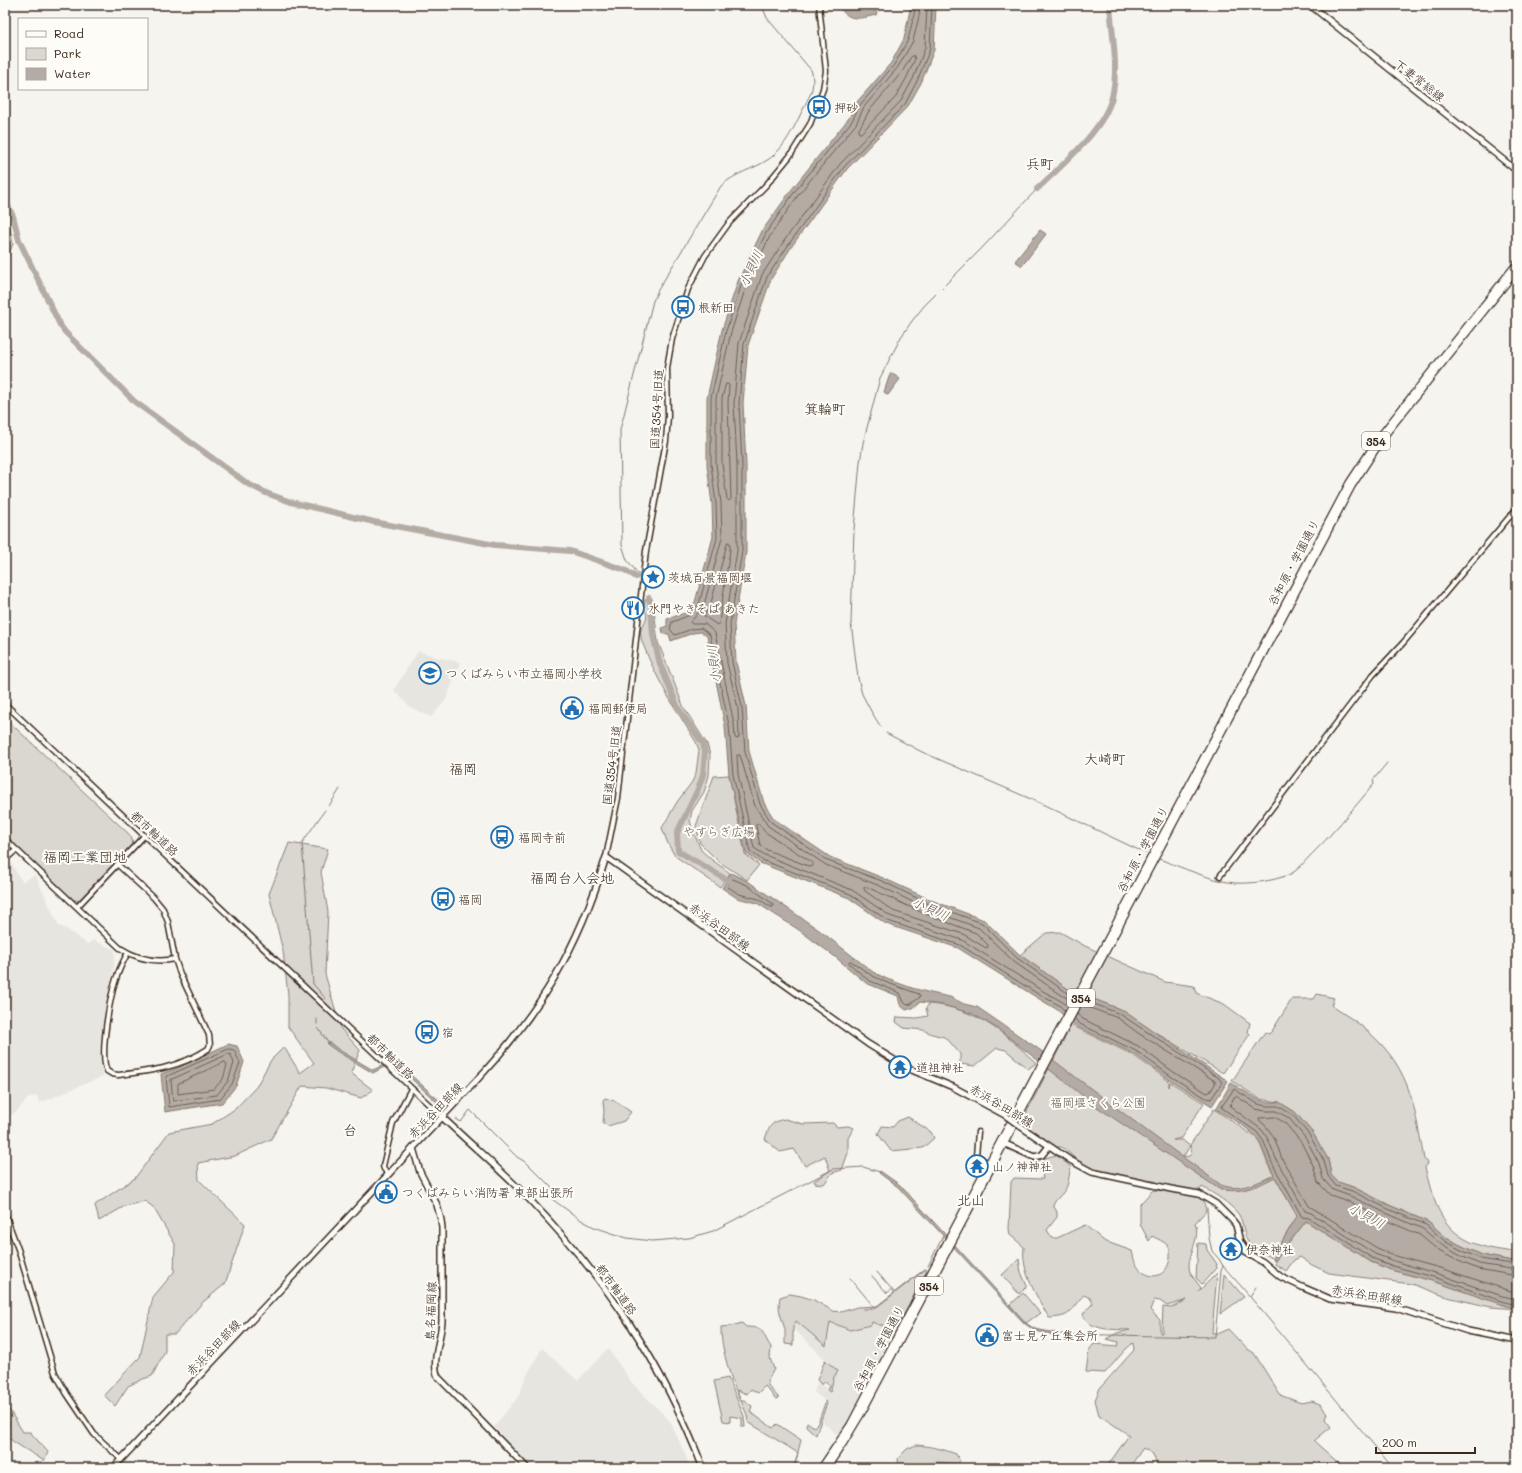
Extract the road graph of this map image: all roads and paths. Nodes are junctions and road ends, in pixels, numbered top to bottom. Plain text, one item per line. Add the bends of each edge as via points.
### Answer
1 (819, 5) edge
2 (1310, 5) edge
3 (1517, 171) edge
4 (1517, 263) edge
5 (1517, 270) edge
6 (1517, 508) edge
7 (5, 704) edge
8 (144, 836) junction
9 (5, 839) edge
10 (16, 850) junction
11 (606, 857) junction
12 (5, 860) edge
13 (118, 864) junction
14 (1220, 876) dead end
15 (77, 907) junction
16 (1117, 925) junction
17 (128, 953) junction
18 (175, 959) junction
19 (411, 1089) junction
20 (442, 1118) junction
21 (978, 1132) dead end
22 (1002, 1143) junction
23 (1049, 1146) junction
24 (413, 1148) junction
25 (989, 1163) junction
26 (389, 1174) junction
27 (5, 1214) edge
28 (1517, 1341) edge
29 (121, 1459) junction
30 (113, 1468) edge
31 (527, 1468) edge
32 (703, 1468) edge
33 (821, 1468) edge
34 (827, 1468) edge

1 - 11 street, 国道354号旧道 via 826,75 810,124 790,156 729,223 705,256 688,289 673,334 667,368 666,441 646,551 618,798
2 - 3 main road, 下妻常総線
4 - 16 highway, 谷和原・学園通り / 354 via 1393,418 1349,483
5 - 16 highway, 谷和原・学園通り / 354 via 1397,420 1357,476
6 - 14 street via 1373,675
7 - 8 street, 都市軸道路
8 - 13 street
8 - 19 street, 都市軸道路
9 - 10 street
10 - 12 street
10 - 15 street
11 - 20 main road, 赤浜谷田部線 via 579,933 546,994 508,1045
11 - 23 main road, 赤浜谷田部線, bridge via 868,1044 907,1068 953,1087 1005,1115
13 - 15 street
13 - 18 street via 163,909
15 - 17 street
16 - 22 highway, 谷和原・学園通り / 354
17 - 18 street via 155,961
17 - 18 street via 116,977 106,1027 106,1069 114,1075 166,1068 209,1048 209,1035
19 - 20 street, 都市軸道路
19 - 26 street via 391,1130 383,1166
20 - 24 main road, 赤浜谷田部線
20 - 32 main road, 都市軸道路 via 527,1196 605,1287 659,1371 679,1410
21 - 25 street via 976,1156
22 - 23 main road via 1034,1157 1042,1155
22 - 25 highway, 谷和原・学園通り / 354
22 - 34 highway, 谷和原・学園通り / 354 via 853,1428
23 - 28 main road, 赤浜谷田部線 via 1092,1172 1203,1196 1216,1204 1236,1225 1240,1242 1247,1253 1281,1277 1330,1299 1396,1308 1468,1331
24 - 26 main road, 赤浜谷田部線
24 - 31 main road, 島名福岡線 via 420,1172 440,1212 442,1228 442,1321 436,1373
25 - 33 highway, 谷和原・学園通り / 354 via 850,1425
26 - 29 main road, 赤浜谷田部線
27 - 29 street via 18,1248 55,1372 94,1434
29 - 30 main road, 赤浜谷田部線

